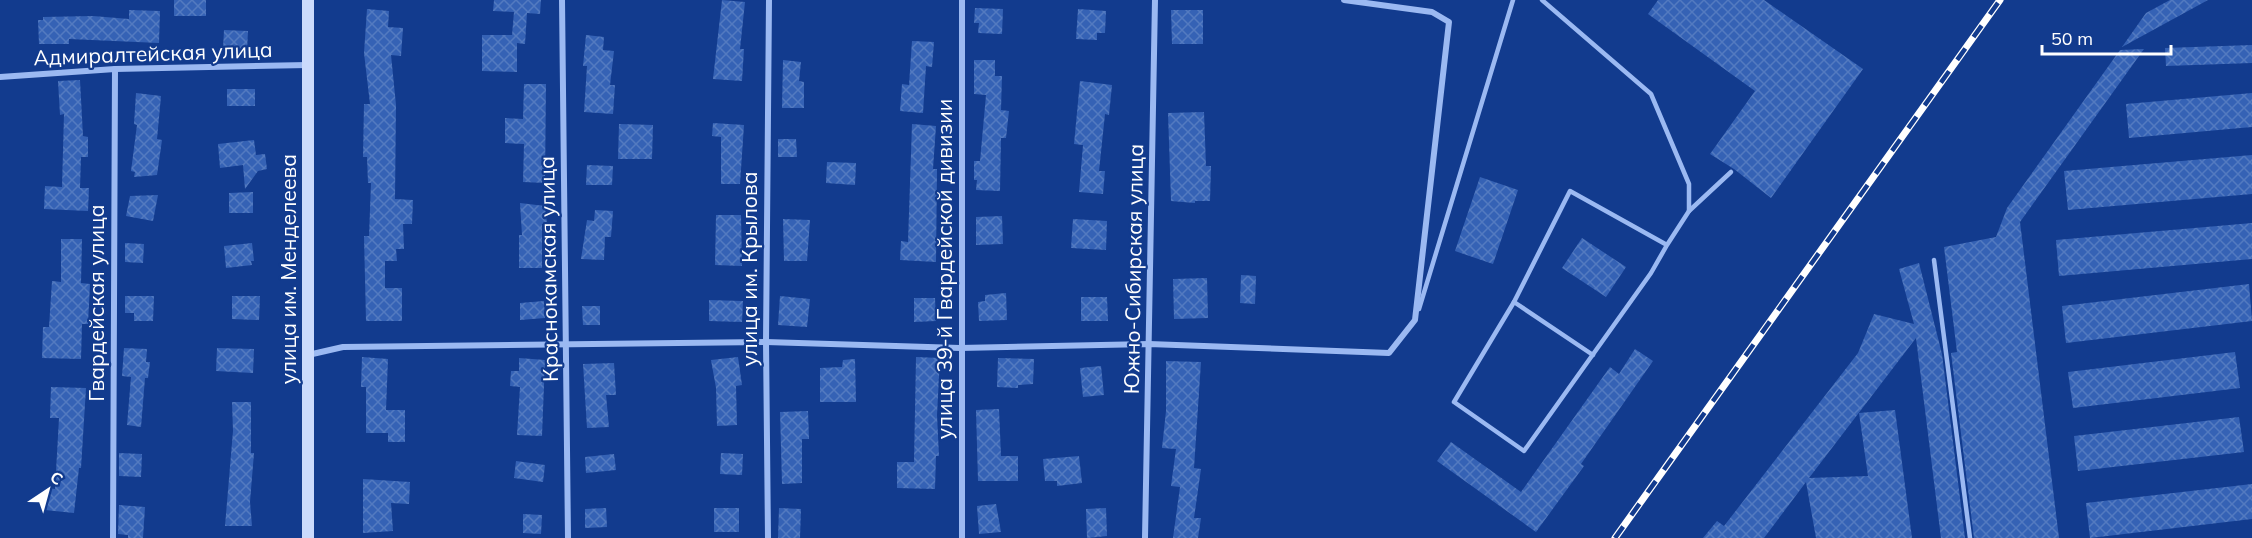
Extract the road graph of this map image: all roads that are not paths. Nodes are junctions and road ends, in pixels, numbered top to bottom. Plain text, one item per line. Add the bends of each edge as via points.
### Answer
1 (308, 0) edge
2 (562, 0) edge
3 (770, 0) edge
4 (962, 0) edge
5 (1155, 0) edge
6 (1344, 0) edge
7 (1513, 0) edge
8 (1542, 0) edge
9 (308, 64) junction
10 (115, 69) junction
11 (0, 78) edge
12 (1731, 171) dead end
13 (1689, 211) junction
14 (1667, 245) junction
15 (1934, 260) dead end
16 (1514, 302) junction
17 (1415, 320) junction
18 (766, 342) junction
19 (566, 343) junction
20 (1149, 344) junction
21 (960, 348) junction
22 (308, 355) junction
23 (1593, 355) junction
24 (113, 538) edge
25 (308, 538) edge
26 (568, 538) edge
27 (768, 538) edge
28 (962, 538) edge
29 (1145, 538) edge
30 (1970, 538) edge

1 - 9 main road, улица им. Менделеева
2 - 19 street, Краснокамская улица
3 - 18 street, улица им. Крылова
4 - 21 street, улица 39-й Гвардейской дивизии
5 - 20 street, Южно-Сибирская улица
6 - 17 street via 1432,12 1449,22
7 - 17 lane
8 - 13 lane via 1651,94 1689,184
9 - 10 street, Адмиралтейская улица
9 - 22 main road, улица им. Менделеева
10 - 11 street, Адмиралтейская улица
10 - 24 street, Гвардейская улица
12 - 13 lane
13 - 14 lane
14 - 16 lane via 1570,191
14 - 23 lane
15 - 30 lane
16 - 23 lane
16 - 23 lane via 1454,402 1524,451
17 - 20 street via 1389,353
18 - 19 street
18 - 21 street
18 - 27 street, улица им. Крылова
19 - 22 street via 343,347
19 - 26 street, Краснокамская улица
20 - 21 street
20 - 29 street, Южно-Сибирская улица
21 - 28 street, улица 39-й Гвардейской дивизии
22 - 25 main road, улица им. Менделеева

